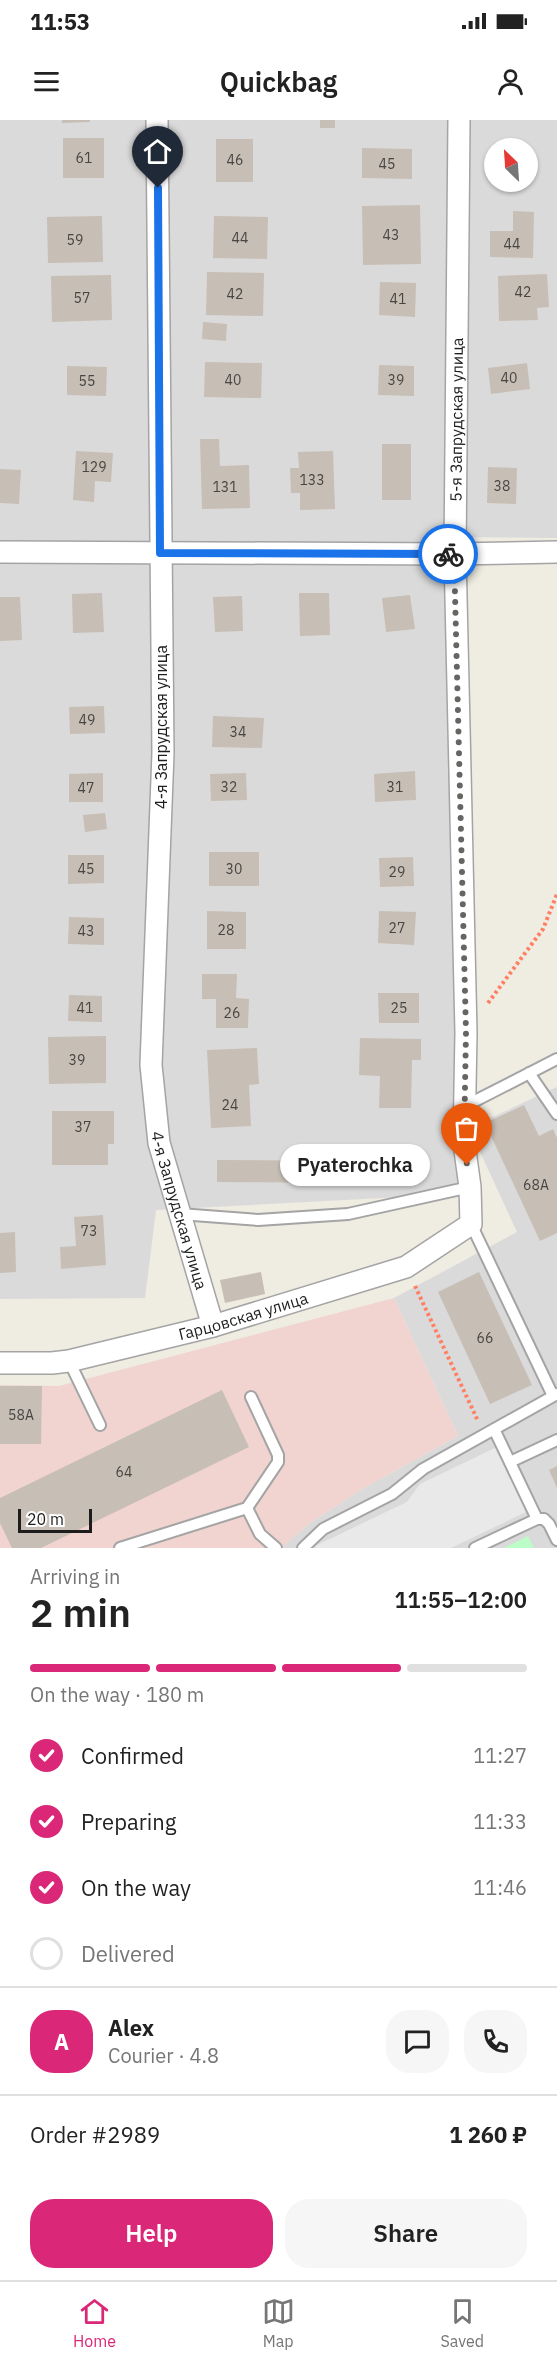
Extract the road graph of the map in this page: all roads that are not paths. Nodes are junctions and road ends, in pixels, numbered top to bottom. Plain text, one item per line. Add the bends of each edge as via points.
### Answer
1 (157, 120) edge
2 (459, 120) edge
3 (0, 552) edge
4 (557, 552) edge
5 (160, 553) junction
6 (454, 554) junction
7 (557, 1059) edge
8 (529, 1073) junction
9 (465, 1106) junction
10 (557, 1114) edge
11 (470, 1187) junction
12 (180, 1214) junction
13 (471, 1224) junction
14 (213, 1326) junction
15 (69, 1361) junction
16 (0, 1363) edge
17 (555, 1395) edge
18 (251, 1397) dead end
19 (100, 1425) dead end
20 (494, 1429) junction
21 (557, 1440) edge
22 (510, 1462) junction
23 (247, 1508) junction
24 (537, 1518) junction
25 (557, 1540) edge
26 (120, 1548) edge
27 (276, 1548) edge
28 (303, 1548) edge
29 (475, 1548) edge

1 - 5 street, 4-я Запрудская улица
2 - 6 street, 5-я Запрудская улица
3 - 5 street
4 - 6 street
5 - 6 street
5 - 12 street, 4-я Запрудская улица via 163,753 151,1065 159,1143
6 - 9 street, 5-я Запрудская улица
7 - 8 lane
8 - 9 lane
8 - 10 lane
9 - 11 street, 5-я Запрудская улица via 464,1143
11 - 12 lane via 348,1214 258,1220
11 - 13 street, 5-я Запрудская улица
12 - 14 street, 4-я Запрудская улица
13 - 14 street, Гарцовская улица via 406,1267
13 - 17 lane
14 - 15 street, Гарцовская улица
15 - 16 street, Гарцовская улица
15 - 19 lane
17 - 20 lane
18 - 23 lane via 278,1462
20 - 22 lane
20 - 28 lane via 423,1469 392,1494 323,1529
21 - 22 lane
22 - 24 lane
23 - 26 lane
23 - 27 lane via 260,1534
24 - 25 lane via 549,1524
24 - 29 lane

